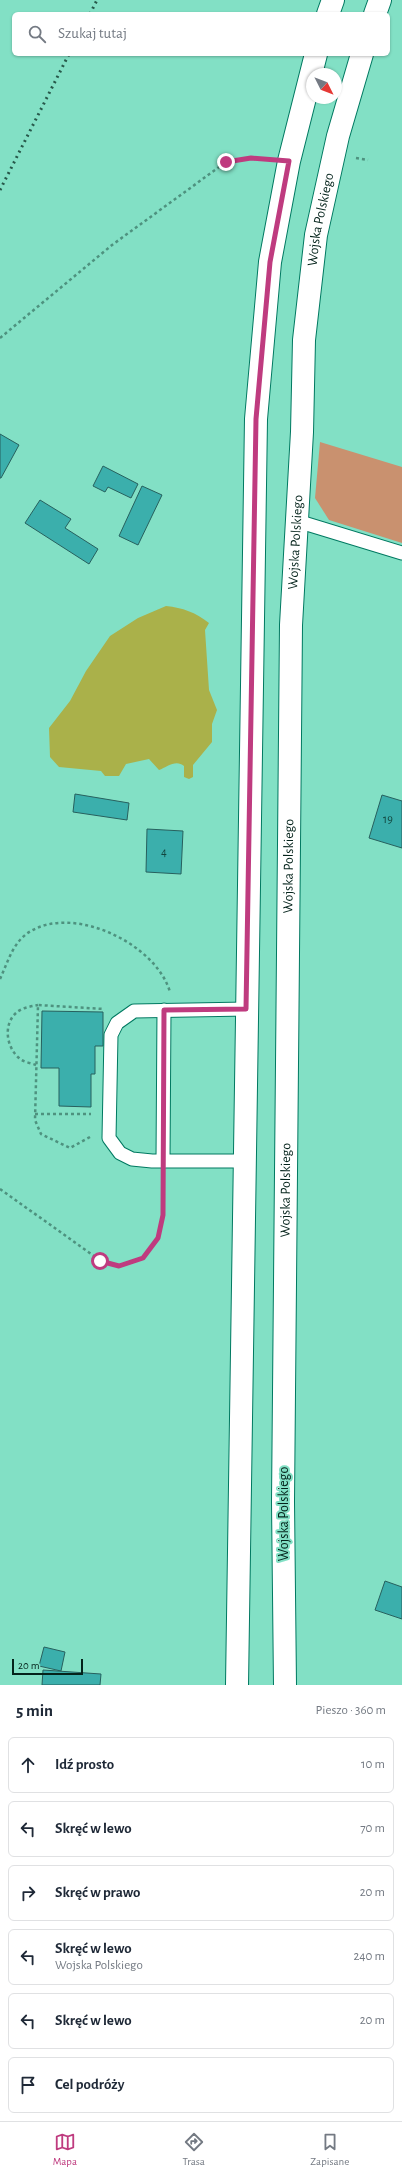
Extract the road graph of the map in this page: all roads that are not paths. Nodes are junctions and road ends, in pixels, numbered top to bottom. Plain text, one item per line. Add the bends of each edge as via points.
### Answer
1 (333, 0) edge
2 (380, 0) edge
3 (329, 12) edge
4 (376, 12) edge
5 (315, 56) edge
6 (361, 56) edge
7 (297, 521) junction
8 (402, 553) edge
9 (246, 1009) junction
10 (168, 1010) junction
11 (163, 1161) junction
12 (244, 1161) junction
13 (237, 1685) edge
14 (286, 1685) edge

1 - 3 main road
2 - 4 main road
5 - 9 main road via 289,161 270,262 256,419
6 - 7 main road, Wojska Polskiego via 338,136 316,235 304,340
7 - 8 lane
7 - 14 main road, Wojska Polskiego via 291,626 283,1502
9 - 10 lane
9 - 12 main road
10 - 11 lane
10 - 11 lane via 134,1011 117,1023 111,1035 109,1138 120,1153 132,1159
11 - 12 lane
12 - 13 main road

